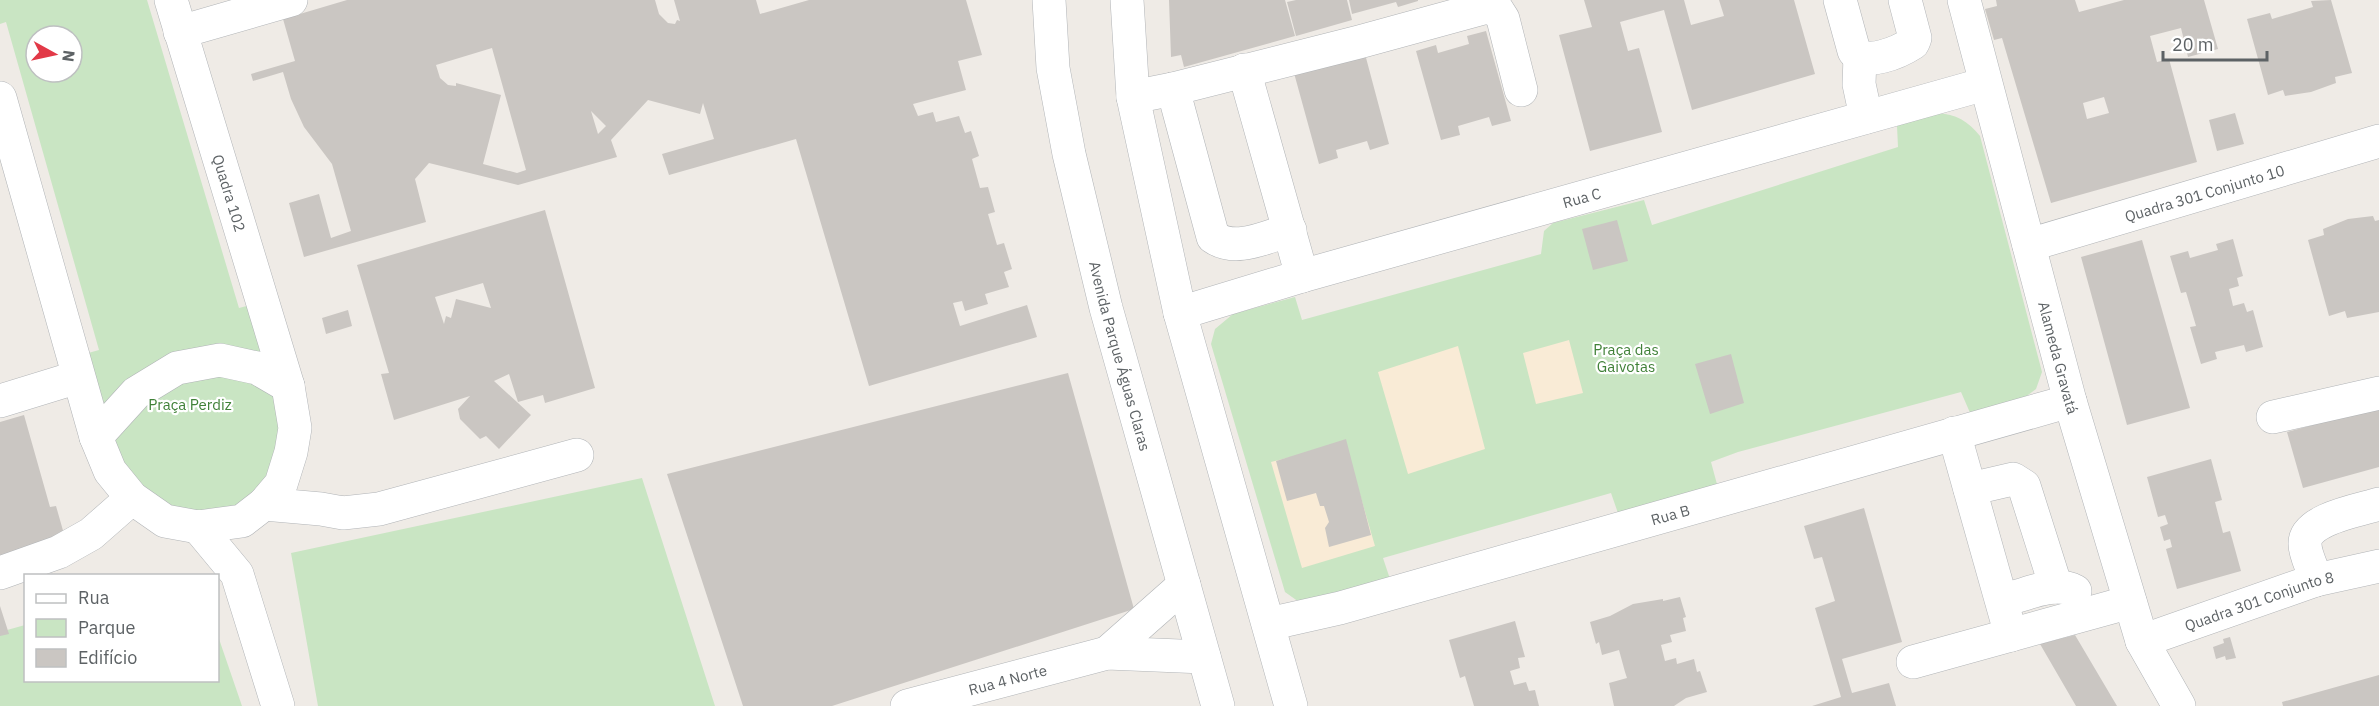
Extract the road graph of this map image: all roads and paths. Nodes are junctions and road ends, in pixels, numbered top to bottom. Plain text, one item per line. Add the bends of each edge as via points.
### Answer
1 (171, 0) edge
2 (291, 0) edge
3 (1048, 0) edge
4 (1127, 0) edge
5 (1840, 0) edge
6 (1905, 0) edge
7 (1964, 0) edge
8 (180, 32) junction
9 (1860, 57) junction
10 (1244, 70) junction
11 (1985, 84) junction
12 (1173, 89) junction
13 (1521, 90) dead end
14 (1133, 97) junction
15 (0, 98) edge
16 (1866, 117) junction
17 (2379, 141) edge
18 (1290, 230) junction
19 (2029, 245) junction
20 (1302, 276) junction
21 (1180, 313) junction
22 (78, 377) junction
23 (288, 386) junction
24 (2379, 393) edge
25 (0, 400) edge
26 (2070, 401) junction
27 (2273, 417) dead end
28 (1954, 433) junction
29 (96, 437) junction
30 (291, 452) junction
31 (577, 455) dead end
32 (1970, 489) junction
33 (132, 498) junction
34 (2379, 504) edge
35 (321, 508) junction
36 (253, 513) junction
37 (198, 527) junction
38 (2379, 566) edge
39 (0, 573) edge
40 (237, 574) junction
41 (2316, 580) junction
42 (1184, 585) junction
43 (2056, 587) junction
44 (2002, 601) junction
45 (2130, 602) junction
46 (2098, 612) junction
47 (1269, 624) junction
48 (2012, 635) junction
49 (2142, 641) junction
50 (1107, 653) junction
51 (1204, 657) junction
52 (1913, 662) dead end
53 (278, 706) edge
54 (907, 706) edge
55 (1218, 706) edge
56 (1291, 706) edge
57 (2179, 706) edge

1 - 8 street, Quadra 102
2 - 8 street
3 - 42 street, Avenida Parque Águas Claras via 1053,68 1072,165 1106,308
4 - 14 street
5 - 9 street via 1854,51
6 - 9 street via 1913,43 1870,60
7 - 11 street, Alameda Gravatá
8 - 23 street, Quadra 102
9 - 16 street
10 - 12 street
10 - 13 street via 1496,8 1503,19
10 - 18 street
11 - 16 street, Rua C
11 - 19 street, Alameda Gravatá
12 - 14 street
12 - 18 street via 1213,237 1238,245
14 - 21 street
15 - 22 street
16 - 20 street, Rua C
17 - 19 street, Quadra 301 Conjunto 10
18 - 20 street
19 - 26 street, Alameda Gravatá
20 - 21 street, Rua C
21 - 47 street
22 - 25 street
22 - 29 street
23 - 29 street via 257,368 220,360 177,368 136,393
23 - 30 street, Quadra 102 via 295,428
24 - 27 street
26 - 28 street, Rua B
26 - 45 street, Alameda Gravatá
28 - 32 street
28 - 47 street, Rua B
29 - 33 street via 110,471
30 - 35 street
30 - 36 street, Quadra 102 via 280,484
31 - 35 street via 379,509 343,513
32 - 43 street via 2013,479 2024,486
32 - 44 street
33 - 37 street via 165,521
33 - 39 street via 91,534 59,552
34 - 41 street via 2321,522 2309,530 2304,543
35 - 36 street
36 - 37 street
36 - 40 street, Quadra 102
37 - 40 street, Quadra 102
38 - 41 street, Quadra 301 Conjunto 8
40 - 53 street, Quadra 102
41 - 49 street, Quadra 301 Conjunto 8
42 - 50 street, Rua 4 Norte
42 - 51 street, Avenida Parque Águas Claras
43 - 44 street
43 - 46 street via 2074,590
44 - 48 street
45 - 46 street
45 - 49 street, Alameda Gravatá
46 - 48 street
47 - 56 street
48 - 52 street
49 - 57 street, Alameda Gravatá
50 - 51 street, Rua 4 Norte
50 - 54 street, Rua 4 Norte
51 - 55 street, Avenida Parque Águas Claras

